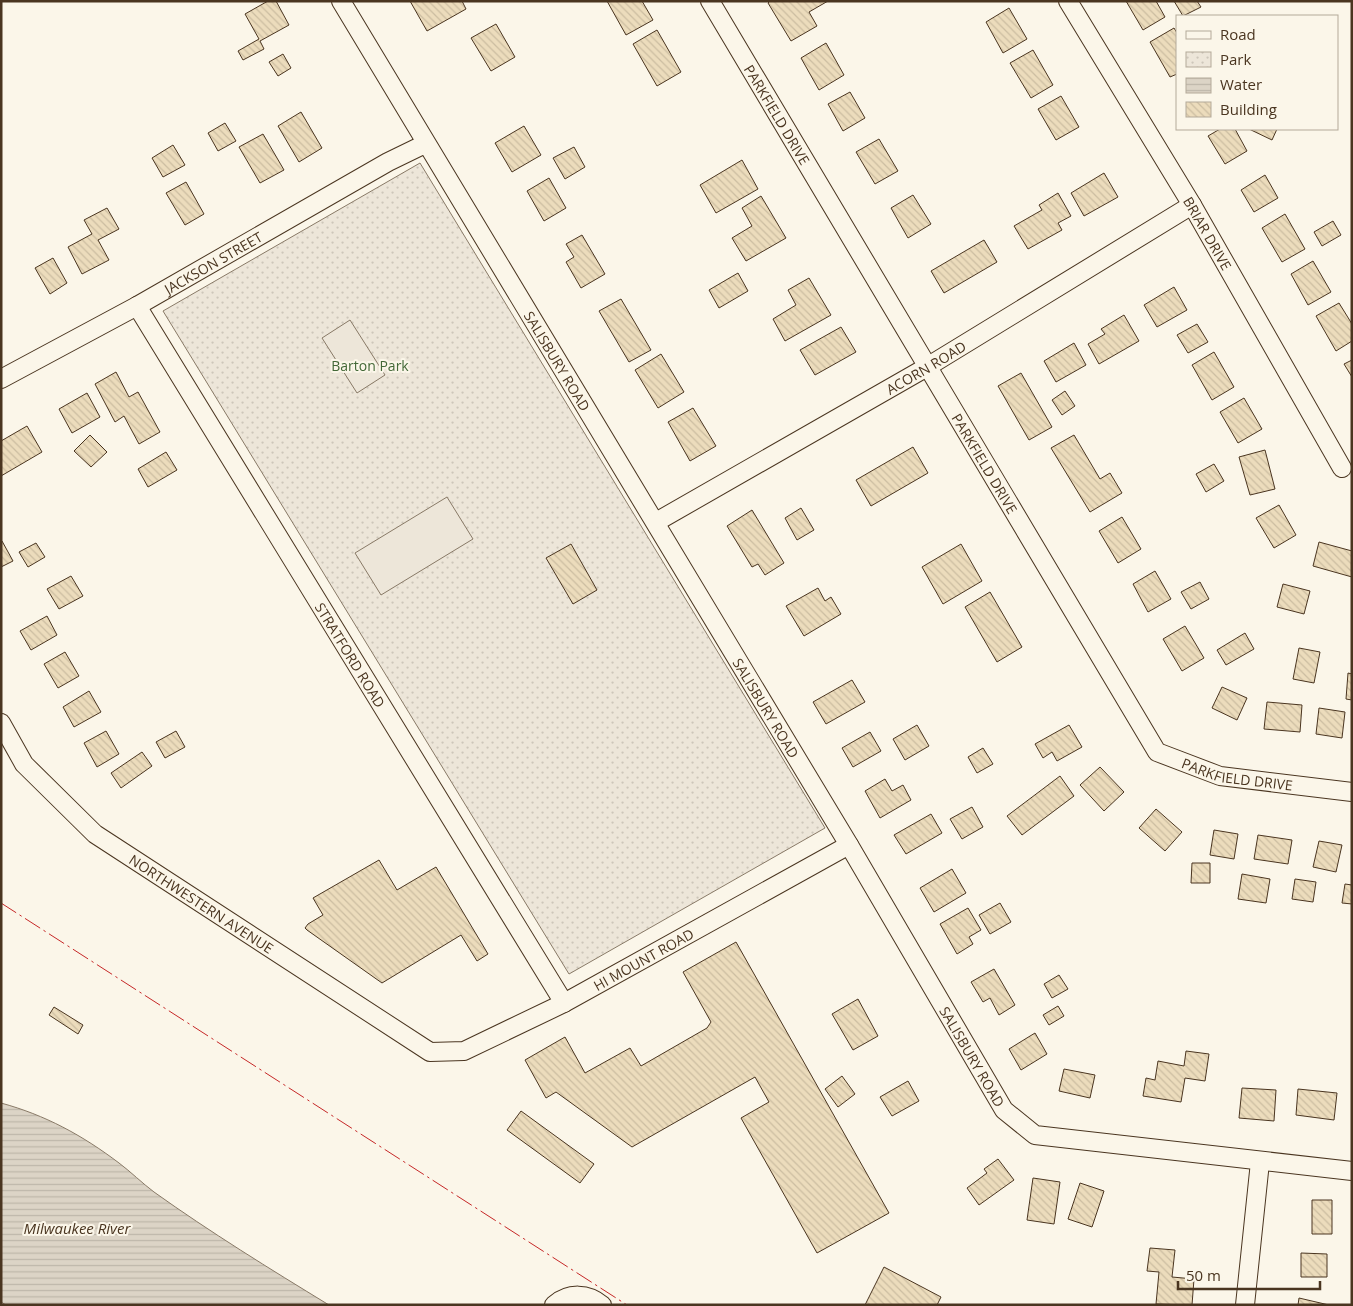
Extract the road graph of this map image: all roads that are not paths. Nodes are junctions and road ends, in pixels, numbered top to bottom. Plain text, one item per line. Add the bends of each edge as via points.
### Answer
1 (341, 1) edge
2 (710, 1) edge
3 (1068, 1) edge
4 (425, 144) junction
5 (1192, 204) junction
6 (137, 306) junction
7 (927, 367) junction
8 (1, 379) edge
9 (1342, 468) dead end
10 (656, 522) junction
11 (1, 723) edge
12 (1352, 792) edge
13 (849, 845) junction
14 (564, 1002) junction
15 (430, 1052) joint
16 (1260, 1162) junction
17 (1352, 1171) edge
18 (554, 1305) edge
19 (602, 1305) edge
20 (1245, 1305) edge

1 - 4 street, SALISBURY ROAD
2 - 7 street, PARKFIELD DRIVE
3 - 5 street, BRIAR DRIVE
4 - 6 street, JACKSON STREET
4 - 10 street, SALISBURY ROAD
5 - 7 street, ACORN ROAD
5 - 9 street, BRIAR DRIVE
6 - 8 street, JACKSON STREET
6 - 14 street, STRATFORD ROAD
7 - 10 street, ACORN ROAD
7 - 12 street, PARKFIELD DRIVE via 1157,752 1220,776
10 - 13 street, SALISBURY ROAD
11 - 15 street, NORTHWESTERN AVENUE via 24,764 95,834
13 - 14 street, HI MOUNT ROAD
13 - 16 street, SALISBURY ROAD via 1004,1110 1035,1135
14 - 15 street, HI MOUNT ROAD via 464,1051
16 - 17 street, SALISBURY ROAD
16 - 20 street
18 - 19 street via 570,1296 583,1295

